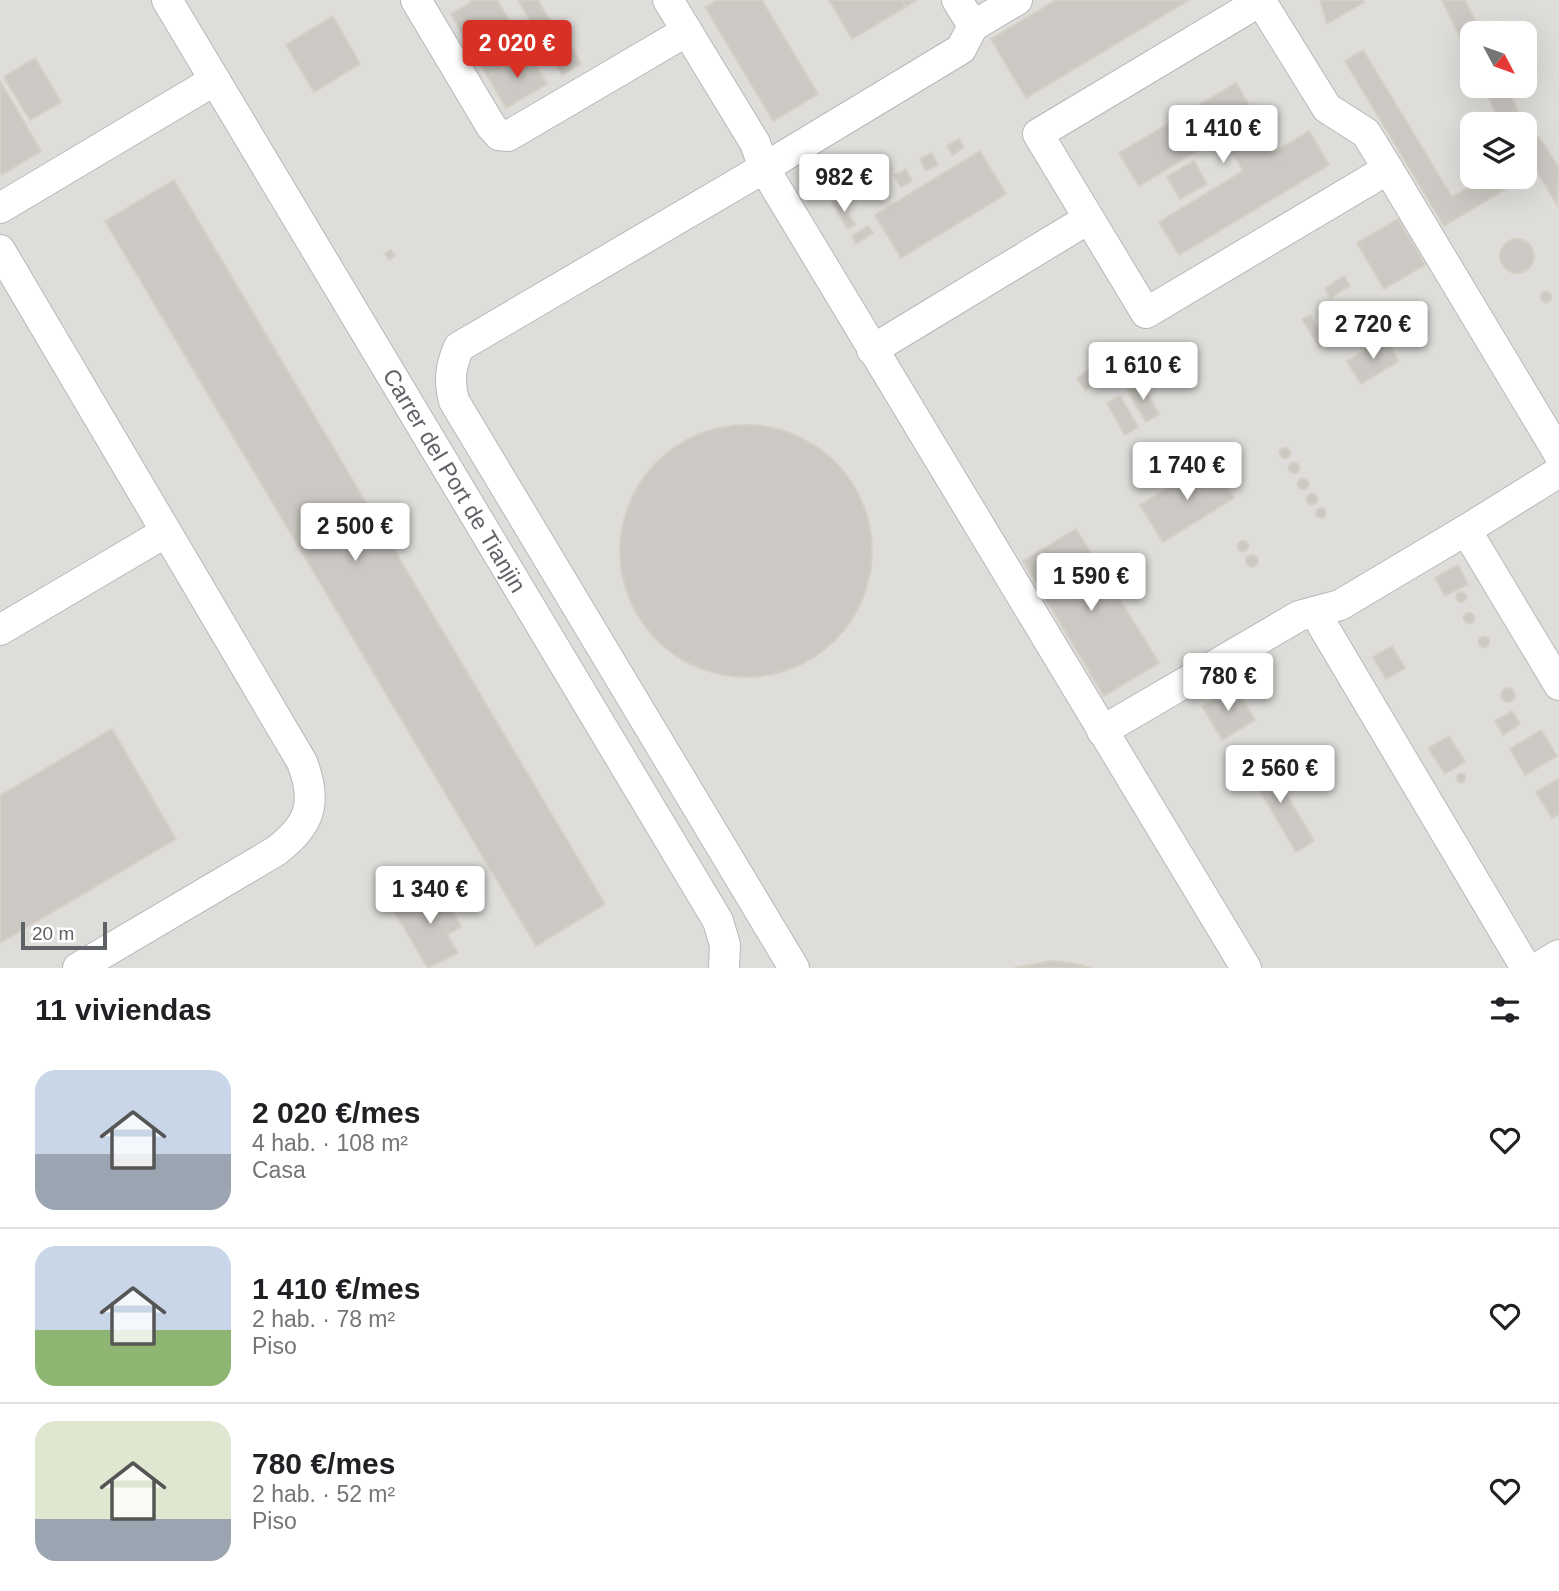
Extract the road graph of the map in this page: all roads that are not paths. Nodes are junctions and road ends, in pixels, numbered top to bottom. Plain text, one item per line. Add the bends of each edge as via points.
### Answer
1 (167, 0) edge
2 (415, 0) edge
3 (668, 0) edge
4 (957, 0) edge
5 (1017, 0) edge
6 (1262, 1) edge
7 (973, 26) junction
8 (687, 31) junction
9 (215, 80) junction
10 (764, 168) junction
11 (1388, 169) junction
12 (0, 208) edge
13 (1087, 219) junction
14 (0, 250) edge
15 (872, 350) junction
16 (1559, 454) edge
17 (1559, 472) edge
18 (1466, 530) junction
19 (166, 532) junction
20 (1318, 611) junction
21 (0, 630) edge
22 (1559, 685) edge
23 (1102, 731) junction
24 (1559, 955) edge
25 (78, 968) edge
26 (724, 968) edge
27 (794, 968) edge
28 (1246, 968) edge
29 (1526, 968) edge
30 (1537, 968) edge

1 - 9 lane, Carrer del Port de Tianjin
2 - 8 lane via 499,135 508,136
3 - 8 lane
4 - 7 lane
5 - 7 lane
6 - 11 lane via 1327,108 1366,134
6 - 13 lane via 1038,134
7 - 10 lane via 961,49
8 - 10 lane via 755,143
9 - 12 lane
9 - 26 lane, Carrer del Port de Tianjin via 718,922 726,945
10 - 15 lane
10 - 27 lane via 459,348 450,376 454,401
11 - 13 lane via 1146,313
11 - 16 lane
13 - 15 lane
14 - 19 lane
15 - 23 lane
17 - 18 lane
18 - 20 lane via 1340,605
18 - 22 lane
19 - 21 lane
19 - 25 lane via 302,762 309,779 310,810 302,827 275,851
20 - 23 lane via 1298,616
20 - 29 lane
23 - 28 lane
24 - 30 lane

